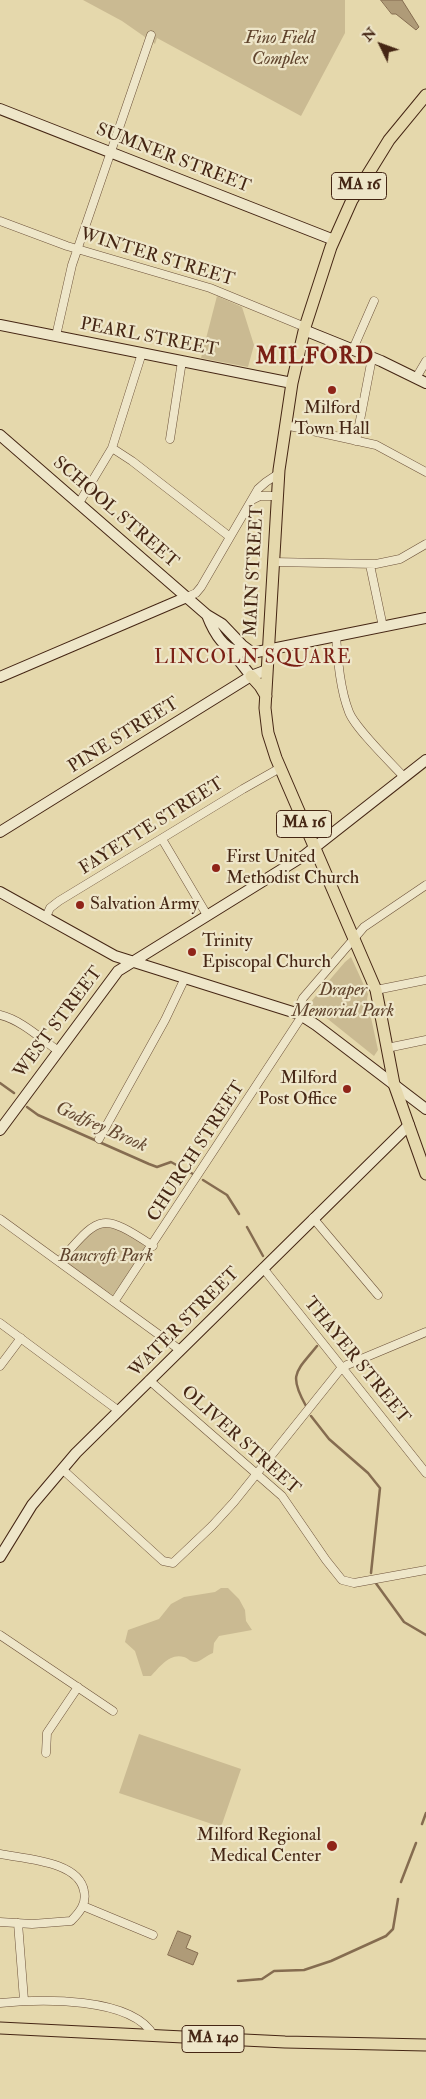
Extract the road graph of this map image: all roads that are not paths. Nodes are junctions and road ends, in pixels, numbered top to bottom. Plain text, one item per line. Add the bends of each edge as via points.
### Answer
1 (151, 35) dead end
2 (426, 95) edge
3 (0, 109) edge
4 (111, 152) junction
5 (0, 221) edge
6 (334, 240) junction
7 (77, 249) junction
8 (374, 301) dead end
9 (0, 325) edge
10 (304, 329) junction
11 (56, 336) junction
12 (353, 349) junction
13 (142, 353) junction
14 (372, 358) junction
15 (426, 360) edge
16 (182, 361) junction
17 (416, 378) junction
18 (292, 383) junction
19 (426, 383) edge
20 (285, 425) junction
21 (0, 435) edge
22 (170, 439) dead end
23 (356, 440) junction
24 (112, 448) junction
25 (426, 472) edge
26 (278, 474) junction
27 (277, 496) junction
28 (252, 500) junction
29 (79, 503) junction
30 (230, 537) junction
31 (426, 544) edge
32 (273, 562) junction
33 (370, 565) junction
34 (187, 597) junction
35 (207, 615) junction
36 (426, 618) edge
37 (382, 627) junction
38 (336, 636) junction
39 (225, 644) junction
40 (250, 651) junction
41 (268, 651) junction
42 (267, 670) junction
43 (251, 676) junction
44 (0, 677) edge
45 (266, 696) junction
46 (425, 763) edge
47 (280, 768) junction
48 (404, 777) junction
49 (0, 832) edge
50 (162, 839) junction
51 (314, 848) junction
52 (426, 885) edge
53 (0, 892) edge
54 (207, 916) junction
55 (46, 918) junction
56 (354, 939) junction
57 (130, 962) junction
58 (185, 978) junction
59 (426, 980) edge
60 (376, 990) junction
61 (299, 1014) junction
62 (0, 1015) edge
63 (426, 1040) edge
64 (387, 1048) junction
65 (57, 1050) junction
66 (394, 1084) junction
67 (426, 1109) edge
68 (409, 1125) junction
69 (0, 1130) edge
70 (99, 1139) dead end
71 (426, 1174) edge
72 (313, 1218) junction
73 (0, 1219) edge
74 (153, 1246) junction
75 (59, 1262) junction
76 (263, 1268) junction
77 (378, 1295) dead end
78 (114, 1302) junction
79 (0, 1322) edge
80 (426, 1332) edge
81 (21, 1338) junction
82 (180, 1350) junction
83 (0, 1366) edge
84 (343, 1368) junction
85 (149, 1380) junction
86 (118, 1411) junction
87 (62, 1468) junction
88 (426, 1473) edge
89 (257, 1474) junction
90 (0, 1557) edge
91 (426, 1570) edge
92 (0, 1636) edge
93 (78, 1687) junction
94 (113, 1711) dead end
95 (46, 1753) dead end
96 (0, 1854) edge
97 (83, 1906) junction
98 (0, 1922) edge
99 (18, 1923) junction
100 (153, 1935) dead end
101 (24, 2000) junction
102 (0, 2003) edge
103 (0, 2028) edge
104 (154, 2036) junction
105 (426, 2045) edge

1 - 4 street
2 - 6 main road, MAIN STREET / MA 16 via 372,165
3 - 4 street, SUMNER STREET
4 - 6 street, SUMNER STREET
4 - 7 street
5 - 7 street, WINTER STREET
6 - 10 main road, MAIN STREET / MA 16
7 - 10 street, WINTER STREET via 217,290
7 - 11 street
8 - 12 street
9 - 11 street, PEARL STREET
10 - 12 street
10 - 18 main road, MAIN STREET / MA 16
11 - 13 street, PEARL STREET
12 - 14 street
13 - 16 street, PEARL STREET
13 - 24 street
14 - 17 street
14 - 23 street
15 - 17 street
16 - 18 street, PEARL STREET
16 - 22 street
17 - 19 street
18 - 20 main road, MAIN STREET / MA 16
20 - 23 street
20 - 26 main road, MAIN STREET / MA 16
21 - 29 street, SCHOOL STREET
23 - 25 street via 376,445
24 - 29 street
24 - 30 street
26 - 27 main road, MAIN STREET / MA 16
26 - 28 street via 262,486
27 - 28 street via 260,496
27 - 32 main road, MAIN STREET / MA 16
28 - 30 street
29 - 34 street, SCHOOL STREET
30 - 34 street via 201,587
31 - 33 street via 400,559
32 - 33 street
32 - 41 main road, MAIN STREET / MA 16
33 - 37 street
34 - 35 street, SCHOOL STREET
34 - 44 street
35 - 39 street, SCHOOL STREET
35 - 40 street, SCHOOL STREET via 222,624
36 - 37 street
37 - 38 street
38 - 41 street
38 - 48 street via 340,676 349,713
39 - 40 street via 236,651
39 - 43 street, SCHOOL STREET
40 - 41 street
41 - 42 main road, MAIN STREET / MA 16
42 - 43 street, PINE STREET
42 - 45 main road, MAIN STREET / MA 16
43 - 45 main road
43 - 49 street, PINE STREET
45 - 47 main road, MAIN STREET / MA 16 via 268,733
46 - 48 street, WEST STREET
47 - 50 street, FAYETTE STREET
47 - 51 main road, MAIN STREET / MA 16
48 - 51 street, WEST STREET
50 - 54 street
50 - 55 street, FAYETTE STREET via 59,901 50,908
51 - 54 street, WEST STREET
51 - 56 main road, MAIN STREET / MA 16
52 - 56 street, CHURCH STREET via 364,927
53 - 55 street
54 - 57 street, WEST STREET
55 - 57 street
56 - 60 main road, MAIN STREET / MA 16
56 - 61 street, CHURCH STREET via 303,998
57 - 58 street
57 - 65 street, WEST STREET via 118,971
58 - 61 street
58 - 70 street
59 - 60 street
60 - 64 main road, MAIN STREET / MA 16
61 - 66 street
61 - 74 street, CHURCH STREET
62 - 65 street
63 - 64 street
64 - 66 main road, MAIN STREET / MA 16
65 - 69 street, WEST STREET
66 - 67 street
66 - 68 main road, MAIN STREET / MA 16
68 - 71 main road, MAIN STREET / MA 16
68 - 72 street, WATER STREET
72 - 76 street, WATER STREET
72 - 77 street
73 - 75 street
74 - 75 street via 117,1224 104,1223 90,1229
74 - 78 street, CHURCH STREET
75 - 78 street
76 - 82 street, WATER STREET
76 - 84 street, THAYER STREET
78 - 82 street
79 - 81 street
80 - 84 street
81 - 83 street
81 - 86 street
82 - 85 street, WATER STREET
84 - 88 street, THAYER STREET
84 - 89 street
85 - 86 street, WATER STREET
85 - 89 street, OLIVER STREET
86 - 87 street, WATER STREET
87 - 89 street via 168,1564 177,1560 214,1524
87 - 90 street, WATER STREET via 26,1514
89 - 91 street, OLIVER STREET via 288,1502 331,1568 344,1582
92 - 93 street
93 - 94 street
93 - 95 street via 47,1733
96 - 97 street via 68,1869 83,1886
97 - 99 street via 71,1921
97 - 100 street
98 - 99 street
99 - 101 street
101 - 102 street
101 - 104 street via 90,2004 132,2016 149,2026
103 - 104 main road, MA 140
104 - 105 main road, MA 140

